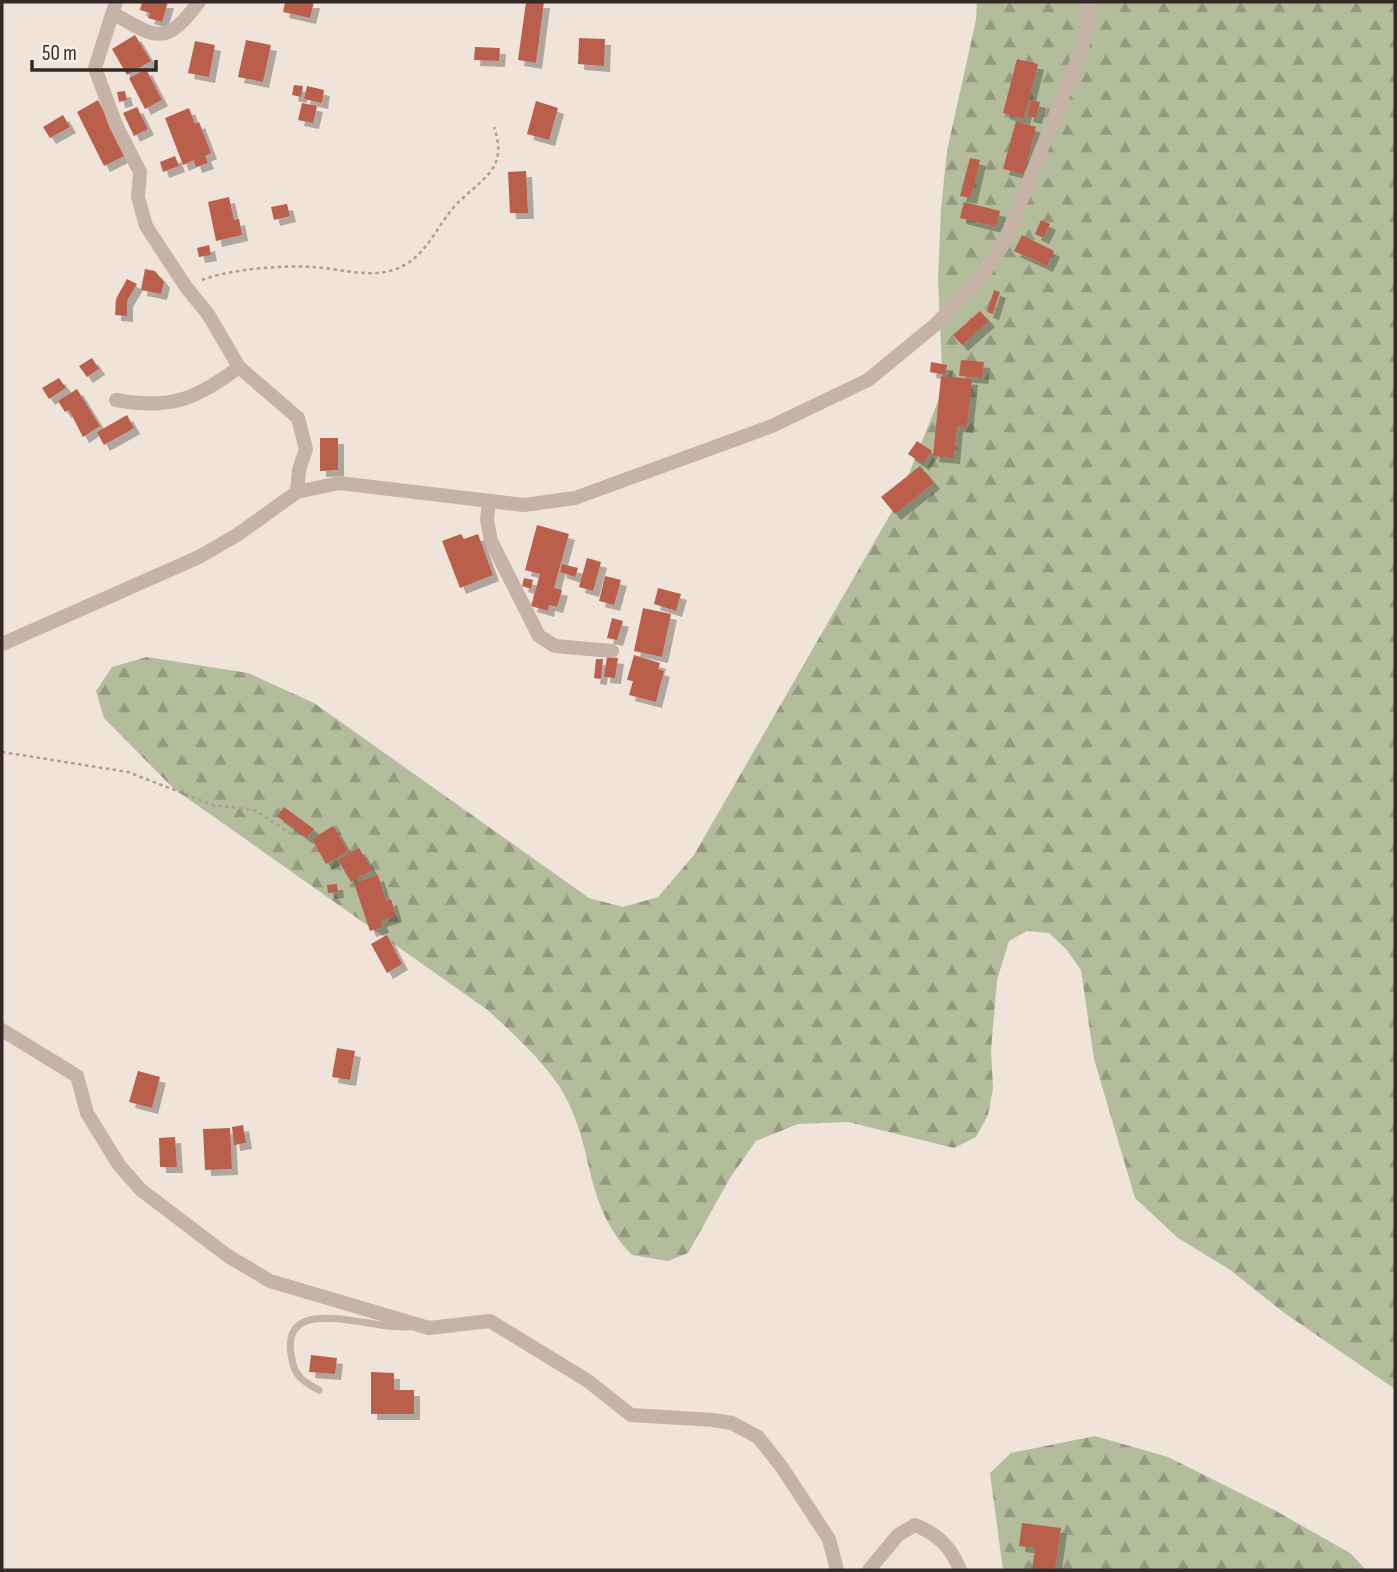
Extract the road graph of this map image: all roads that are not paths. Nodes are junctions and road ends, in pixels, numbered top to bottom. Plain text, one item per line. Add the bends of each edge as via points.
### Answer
1 (199, 2) edge
2 (1087, 2) edge
3 (115, 8) edge
4 (239, 367) junction
5 (117, 400) dead end
6 (298, 492) junction
7 (489, 502) junction
8 (2, 644) edge
9 (612, 651) dead end
10 (2, 1030) edge
11 (417, 1325) junction
12 (319, 1390) dead end
13 (837, 1570) edge
14 (869, 1570) edge
15 (960, 1570) edge

1 - 3 street via 178,28 156,34 138,28
2 - 7 street via 1089,21 1080,53 1009,231 983,275 926,332 868,380 772,426 575,498 524,505
3 - 4 street via 100,43 96,74 140,172 138,197 146,226
4 - 5 street via 210,388 160,405
4 - 6 street via 298,418 306,449
6 - 7 street via 339,484
6 - 8 street via 199,557
7 - 9 street via 491,541 540,636 555,646
10 - 11 street via 77,1076 87,1114 119,1165 141,1190 228,1256 270,1281
11 - 12 lane via 398,1328 327,1317 297,1327 293,1364 298,1375
11 - 13 street via 440,1328 489,1321 578,1374 631,1415 722,1422 758,1437 829,1539
14 - 15 street via 898,1535 915,1525 949,1546

